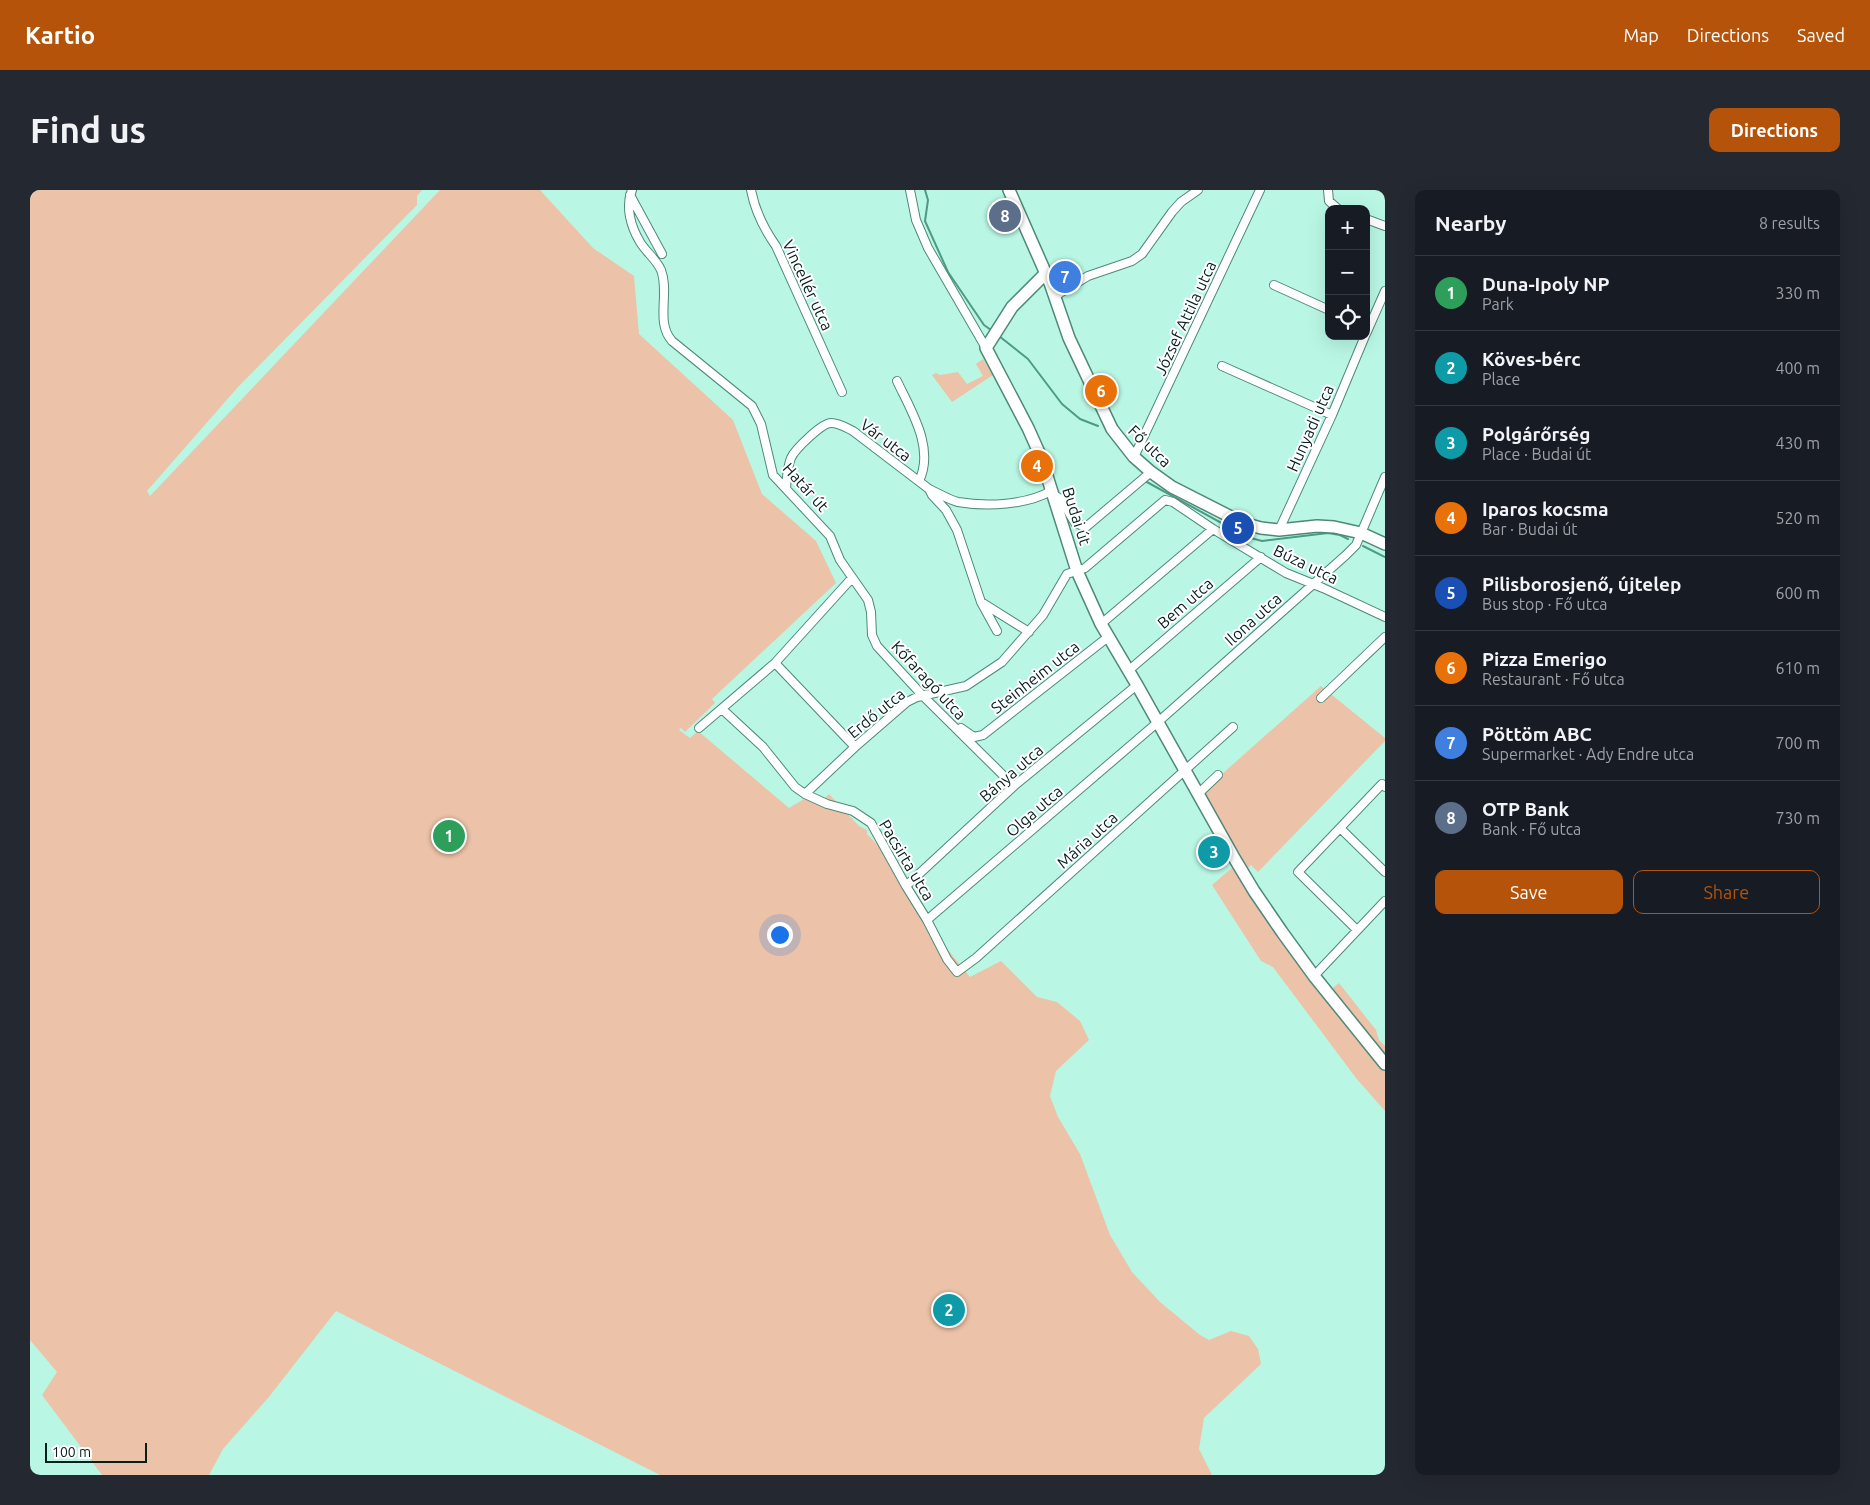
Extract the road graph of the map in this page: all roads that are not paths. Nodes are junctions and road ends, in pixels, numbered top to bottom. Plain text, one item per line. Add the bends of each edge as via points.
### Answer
1 (751, 190) edge
2 (910, 190) edge
3 (1009, 190) edge
4 (1198, 190) edge
5 (1260, 190) edge
6 (1328, 190) edge
7 (631, 192) edge
8 (1334, 205) edge
9 (1370, 220) edge
10 (1385, 226) edge
11 (662, 254) dead end
12 (1046, 273) junction
13 (1274, 285) dead end
14 (1385, 291) edge
15 (1055, 296) junction
16 (1325, 308) edge
17 (1370, 325) edge
18 (991, 339) junction
19 (1364, 340) edge
20 (1222, 366) dead end
21 (897, 381) dead end
22 (842, 392) dead end
23 (1332, 415) junction
24 (1134, 457) junction
25 (1151, 472) junction
26 (1385, 477) edge
27 (919, 481) junction
28 (786, 488) junction
29 (930, 489) junction
30 (1052, 493) junction
31 (1165, 500) joint
32 (1213, 529) junction
33 (1279, 530) junction
34 (1361, 533) junction
35 (1385, 544) edge
36 (1261, 556) junction
37 (1078, 571) junction
38 (852, 578) junction
39 (1312, 584) junction
40 (981, 602) junction
41 (1385, 617) edge
42 (1101, 624) junction
43 (997, 631) dead end
44 (1028, 632) junction
45 (1108, 637) junction
46 (1385, 637) edge
47 (775, 663) junction
48 (1128, 671) junction
49 (1138, 685) junction
50 (923, 696) junction
51 (1321, 698) dead end
52 (722, 709) junction
53 (1158, 722) junction
54 (950, 724) junction
55 (1233, 727) dead end
56 (699, 728) dead end
57 (855, 747) junction
58 (1185, 771) junction
59 (1218, 775) dead end
60 (1014, 786) junction
61 (1385, 787) edge
62 (805, 794) junction
63 (1198, 794) junction
64 (1340, 828) junction
65 (1385, 872) edge
66 (906, 886) junction
67 (1385, 901) edge
68 (927, 920) junction
69 (1357, 930) junction
70 (957, 972) joint
71 (1314, 976) junction
72 (1385, 1064) edge

1 - 22 street, Vincellér utca via 765,230 776,246
2 - 18 street, Budai út via 916,220 928,248
3 - 12 street, Fő utca
4 - 15 street via 1172,212 1142,254 1088,276
5 - 24 street, József Attila utca
6 - 8 street via 1329,201
7 - 11 street
7 - 28 street, Határ út via 628,208 631,224 640,243 662,273 666,334 752,406 761,424 772,473
9 - 10 street
12 - 15 street, Fő utca
12 - 18 street via 1012,307
13 - 16 street
14 - 17 street, Hunyadi utca
15 - 24 street, Fő utca via 1069,338 1112,429
18 - 30 street, Budai út via 1041,457
19 - 23 street, Hunyadi utca
20 - 23 street
21 - 27 street, Vár utca via 923,441 924,471
23 - 33 street, Hunyadi utca
24 - 25 street, Fő utca
25 - 30 street via 1086,527 1074,523 1061,499
25 - 33 street, Fő utca via 1172,487 1243,523
26 - 34 street, Ilona utca
27 - 28 street, Vár utca via 853,431 831,423 820,427 792,456
27 - 29 street, Vár utca
28 - 38 street, Határ út via 829,533
29 - 30 street via 957,502 995,504 1025,501
29 - 40 street, Vár utca via 957,530
30 - 37 street, Budai út
31 - 32 street, Búza utca
31 - 37 street, Erdő utca via 1086,568
32 - 36 street, Búza utca
32 - 42 street
33 - 34 street, Fő utca via 1318,526
34 - 35 street, Fő utca
34 - 39 street, Ilona utca via 1346,555
36 - 39 street, Búza utca via 1286,573
36 - 48 street, Bem utca
37 - 42 street, Budai út
37 - 44 street, Erdő utca via 1068,574 1043,615
38 - 47 street
38 - 50 street, Kőfaragó utca via 870,607 873,639
39 - 41 street, Búza utca
39 - 53 street, Ilona utca
40 - 43 street, Vár utca
40 - 44 street
42 - 45 street, Budai út
44 - 50 street, Erdő utca via 1002,662 966,686
45 - 48 street, Budai út
45 - 54 street, Steinheim utca via 983,735 974,737 958,725
46 - 51 street
47 - 52 street
47 - 57 street
48 - 49 street, Budai út
49 - 53 street, Budai út
49 - 60 street, Bánya utca
50 - 54 street, Kőfaragó utca
50 - 57 street, Erdő utca via 905,703
52 - 56 street
52 - 62 street, Pacsirta utca
53 - 58 street, Budai út
53 - 68 street, Olga utca
54 - 60 street, Kőfaragó utca
55 - 58 street, Mária utca
57 - 62 street, Erdő utca
58 - 63 street, Budai út
58 - 70 street, Mária utca
59 - 63 street
60 - 66 street, Bánya utca
61 - 64 street via 1382,784
62 - 66 street, Pacsirta utca via 853,811 871,823
63 - 71 street, Budai út via 1227,846
64 - 65 street
64 - 69 street via 1298,872
66 - 68 street, Pacsirta utca
67 - 69 street
68 - 70 street, Pacsirta utca
69 - 71 street
71 - 72 street, Budai út

